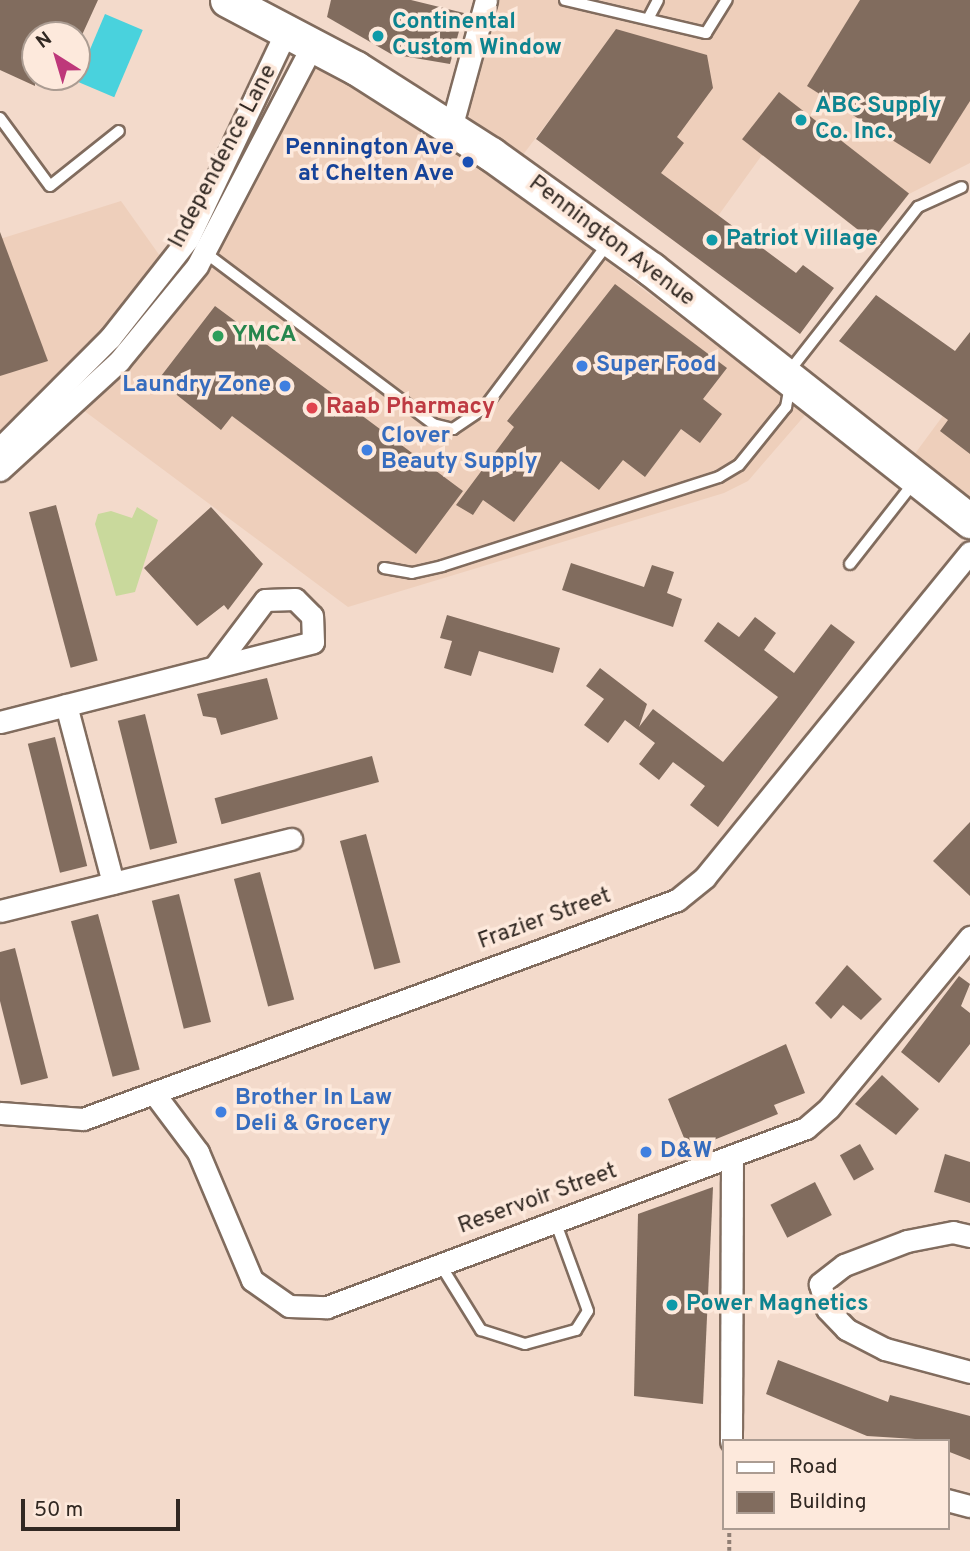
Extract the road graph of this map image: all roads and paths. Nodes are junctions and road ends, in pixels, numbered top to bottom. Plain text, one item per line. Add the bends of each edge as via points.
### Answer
1 (227, 0) edge
2 (486, 0) edge
3 (565, 0) edge
4 (658, 0) edge
5 (727, 0) edge
6 (648, 19) junction
7 (300, 37) junction
8 (0, 118) edge
9 (451, 128) junction
10 (119, 131) dead end
11 (962, 187) dead end
12 (610, 239) junction
13 (196, 245) junction
14 (790, 380) junction
15 (0, 448) edge
16 (0, 470) edge
17 (916, 479) junction
18 (970, 521) edge
19 (970, 552) edge
20 (850, 564) dead end
21 (384, 568) dead end
22 (216, 665) dead end
23 (66, 705) junction
24 (0, 722) edge
25 (291, 839) dead end
26 (113, 883) junction
27 (0, 911) edge
28 (970, 937) edge
29 (156, 1096) junction
30 (0, 1113) edge
31 (732, 1156) junction
32 (555, 1222) junction
33 (970, 1236) edge
34 (440, 1264) junction
35 (970, 1372) edge
36 (730, 1439) edge
37 (949, 1501) edge
38 (970, 1506) edge
39 (729, 1530) edge
40 (729, 1551) edge

1 - 7 main road, Pennington Avenue
2 - 9 street
3 - 6 lane
4 - 6 lane
5 - 6 lane via 706,33
7 - 9 main road, Pennington Avenue
7 - 13 street, Independence Lane
7 - 13 street, Independence Lane
8 - 10 lane via 50,186
9 - 12 main road, Pennington Avenue
11 - 14 lane via 918,206 794,365
12 - 13 lane via 484,408 453,429 433,424
12 - 14 main road, Pennington Avenue
13 - 15 street, Independence Lane
13 - 16 street, Independence Lane via 118,362
14 - 17 main road, Pennington Avenue
14 - 21 lane via 786,407 760,443 719,477 442,566 412,573
17 - 18 main road, Pennington Avenue
17 - 20 lane
19 - 29 street, Frazier Street via 705,877 677,900
22 - 23 street
23 - 24 street
23 - 26 street
25 - 26 street
26 - 27 street
28 - 31 street, Reservoir Street via 816,1122
29 - 30 street, Frazier Street via 83,1119
29 - 34 street, Reservoir Street via 198,1152 252,1280 279,1301 327,1307
31 - 32 street, Reservoir Street
31 - 36 street
32 - 34 street, Reservoir Street
32 - 34 lane via 588,1311 576,1330 525,1343 481,1330
33 - 35 street via 907,1241 844,1265 821,1283 827,1309 846,1329 885,1349
37 - 38 street
39 - 40 path

